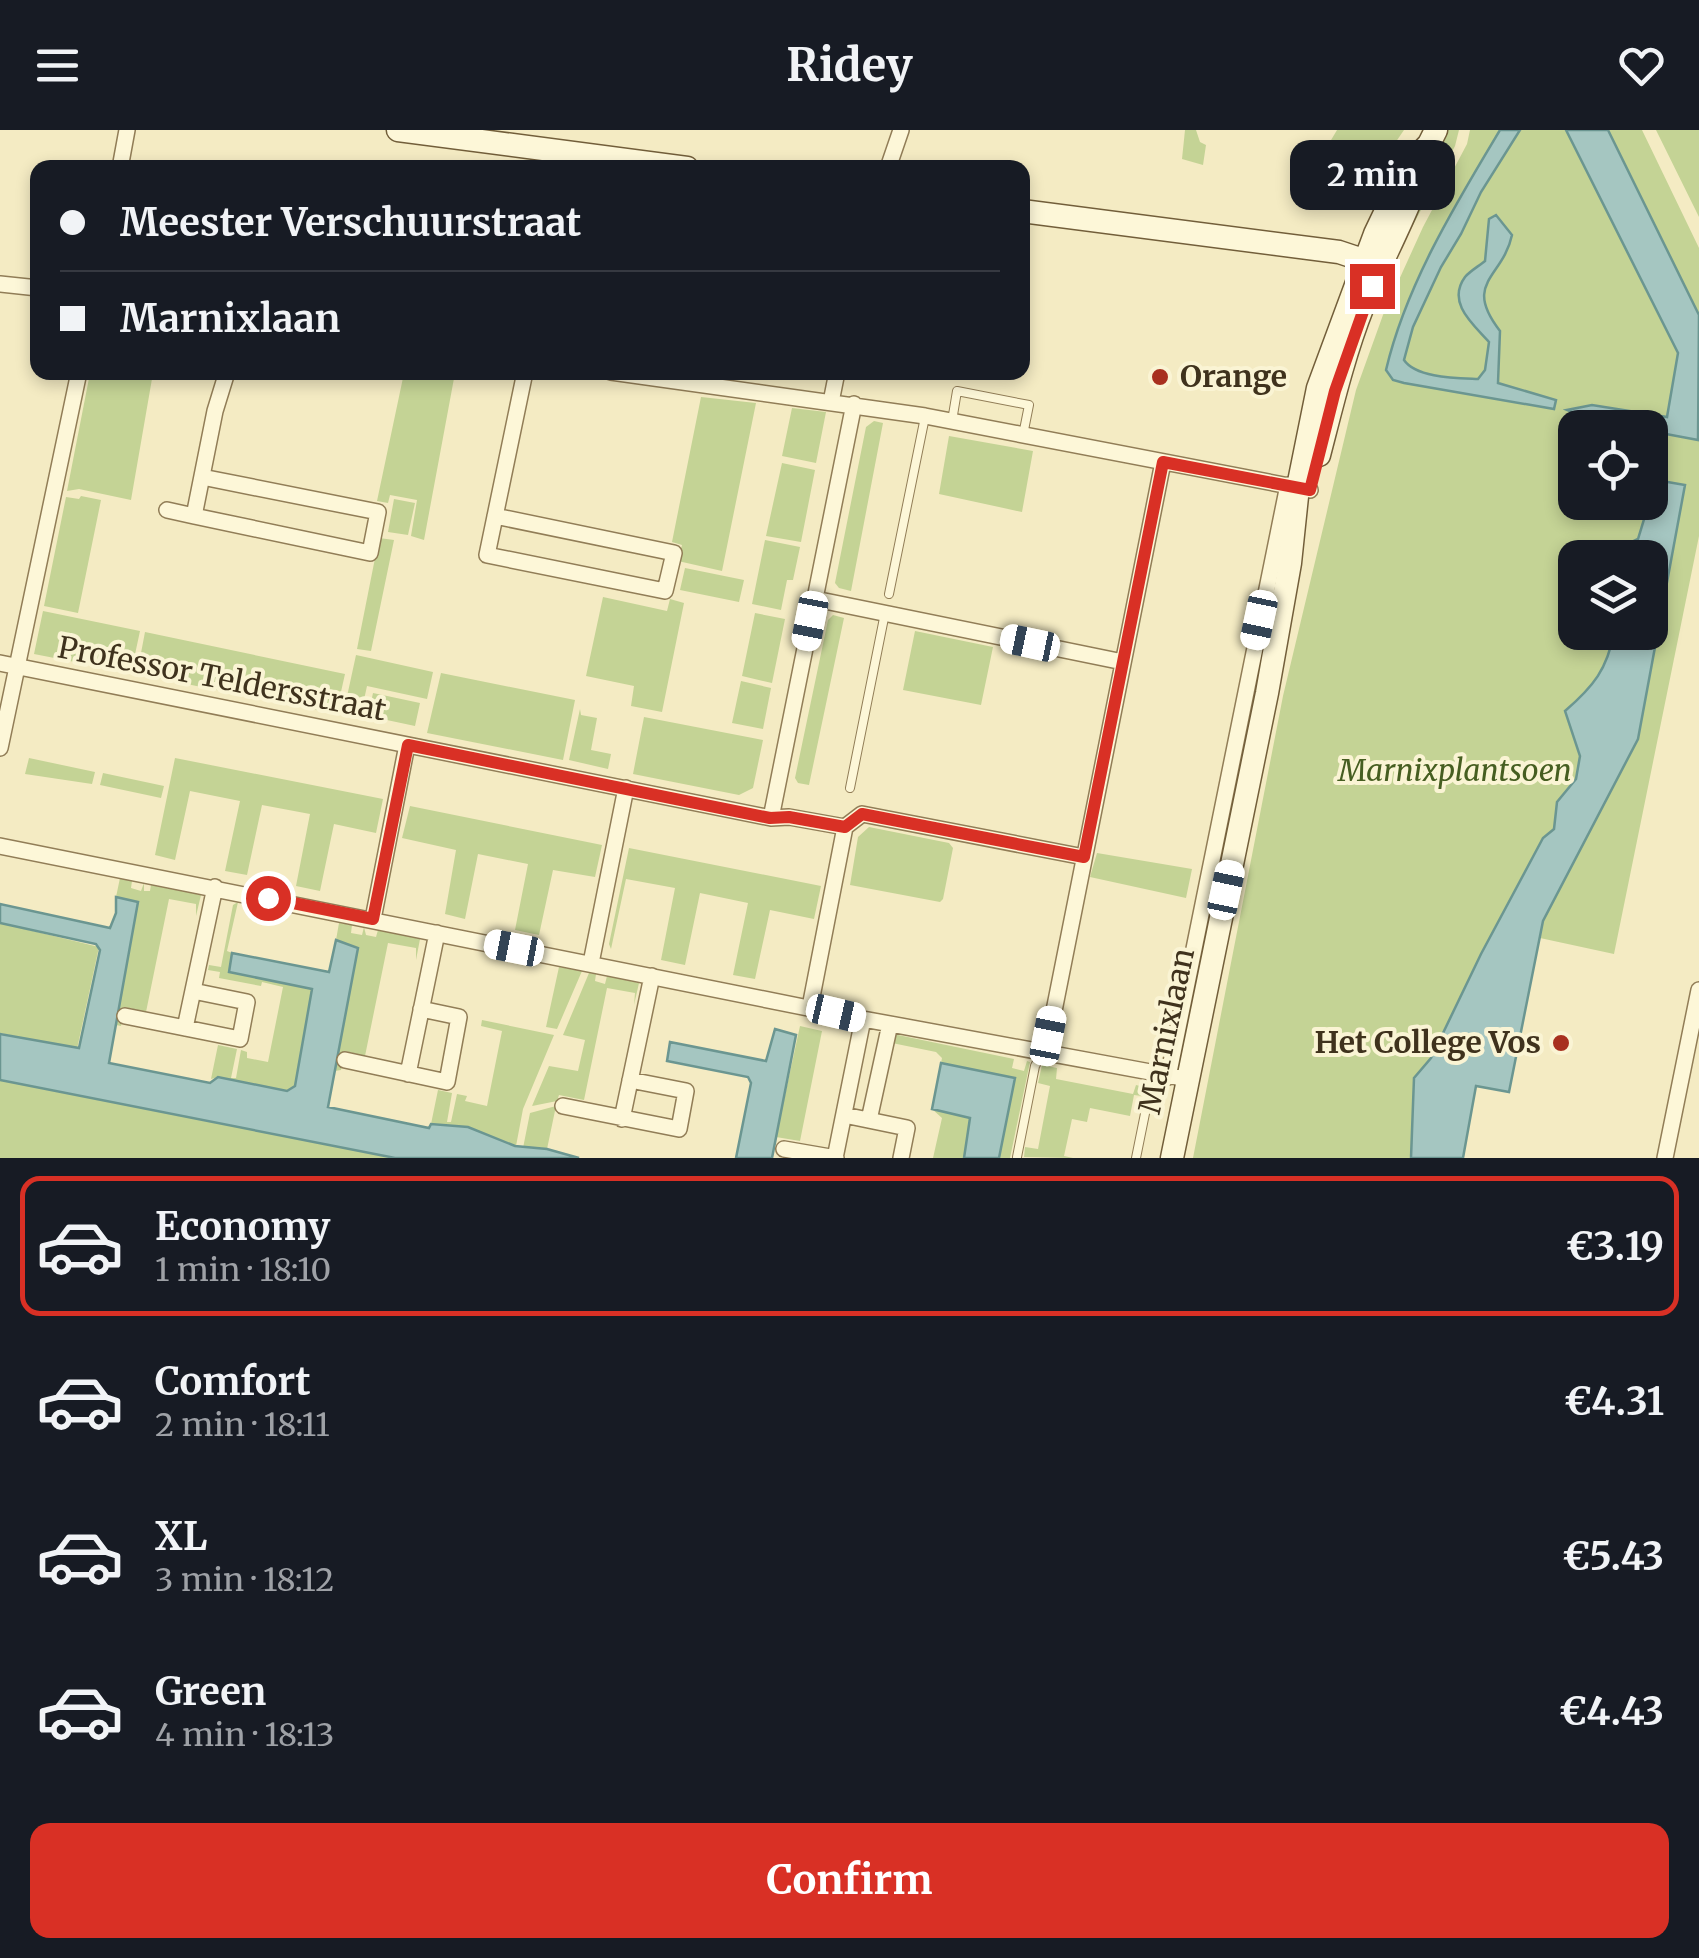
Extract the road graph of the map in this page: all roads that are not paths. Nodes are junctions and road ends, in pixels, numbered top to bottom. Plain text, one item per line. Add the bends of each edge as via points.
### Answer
1 (127, 130) edge
2 (398, 130) edge
3 (901, 130) edge
4 (1432, 137) edge
5 (121, 160) edge
6 (626, 160) edge
7 (891, 160) edge
8 (1030, 212) edge
9 (1373, 264) junction
10 (0, 284) edge
11 (30, 287) edge
12 (76, 380) edge
13 (225, 380) edge
14 (522, 380) edge
15 (705, 380) edge
16 (835, 380) edge
17 (831, 402) junction
18 (854, 404) junction
19 (925, 416) junction
20 (952, 422) junction
21 (1023, 435) junction
22 (1163, 462) junction
23 (202, 476) junction
24 (1298, 487) junction
25 (168, 510) dead end
26 (194, 516) junction
27 (495, 516) junction
28 (890, 594) dead end
29 (815, 599) junction
30 (886, 613) junction
31 (0, 662) edge
32 (1123, 662) junction
33 (17, 666) junction
34 (408, 745) junction
35 (0, 748) edge
36 (626, 788) junction
37 (850, 788) dead end
38 (770, 818) junction
39 (845, 827) junction
40 (0, 846) edge
41 (1084, 857) junction
42 (216, 888) junction
43 (373, 919) junction
44 (437, 932) junction
45 (591, 963) junction
46 (652, 976) junction
47 (1699, 990) edge
48 (193, 991) junction
49 (810, 1007) junction
50 (421, 1010) junction
51 (125, 1016) dead end
52 (863, 1019) junction
53 (890, 1024) junction
54 (185, 1028) junction
55 (1042, 1054) junction
56 (345, 1060) dead end
57 (408, 1074) junction
58 (1170, 1077) junction
59 (630, 1080) junction
60 (562, 1106) dead end
61 (844, 1115) junction
62 (622, 1118) junction
63 (869, 1120) junction
64 (784, 1150) dead end
65 (835, 1158) edge
66 (901, 1158) edge
67 (1017, 1158) edge
68 (1136, 1158) edge
69 (1172, 1158) edge
70 (1665, 1158) edge

1 - 5 street
2 - 6 street
3 - 7 street
4 - 9 street, Marnixlaan via 1422,174
8 - 9 street via 1340,252
9 - 24 street, Marnixlaan
10 - 11 street
12 - 33 street
13 - 23 street
14 - 27 street
15 - 17 street
16 - 17 street
17 - 18 street
18 - 19 street
18 - 29 street
19 - 20 street
19 - 28 lane
20 - 21 street
20 - 21 lane via 957,391 975,394 1029,405
21 - 22 street
22 - 24 street
22 - 32 street
23 - 26 street
23 - 26 street via 378,512 370,553
24 - 58 street, Marnixlaan
24 - 58 street, Marnixlaan via 1290,563
25 - 26 street
27 - 27 street via 487,555 666,592 674,552
29 - 30 street
29 - 38 street
30 - 32 street
30 - 37 lane
31 - 33 street, Professor Teldersstraat
32 - 41 street
33 - 34 street, Professor Teldersstraat
33 - 35 street
34 - 36 street, Professor Teldersstraat
34 - 43 street
36 - 38 street, Professor Teldersstraat
36 - 45 street
38 - 39 street, Professor Teldersstraat
39 - 41 street, Professor Teldersstraat via 862,814
39 - 49 street
40 - 42 street
41 - 55 street
42 - 43 street
42 - 48 street
43 - 44 street
44 - 45 street
44 - 50 street
45 - 46 street
46 - 49 street
46 - 59 street
47 - 70 street
48 - 54 street
48 - 54 street via 247,1002 240,1039
49 - 52 street
50 - 57 street
50 - 57 street via 459,1018 447,1082
51 - 54 street
52 - 53 street
52 - 61 street
53 - 55 street
53 - 63 street
55 - 58 street
55 - 67 lane
56 - 57 street
58 - 68 lane, Marnixlaan
58 - 69 street, Marnixlaan
59 - 62 street
59 - 62 street via 686,1091 679,1129
60 - 62 street
61 - 63 street
61 - 65 street
63 - 66 street via 907,1128
64 - 65 street

